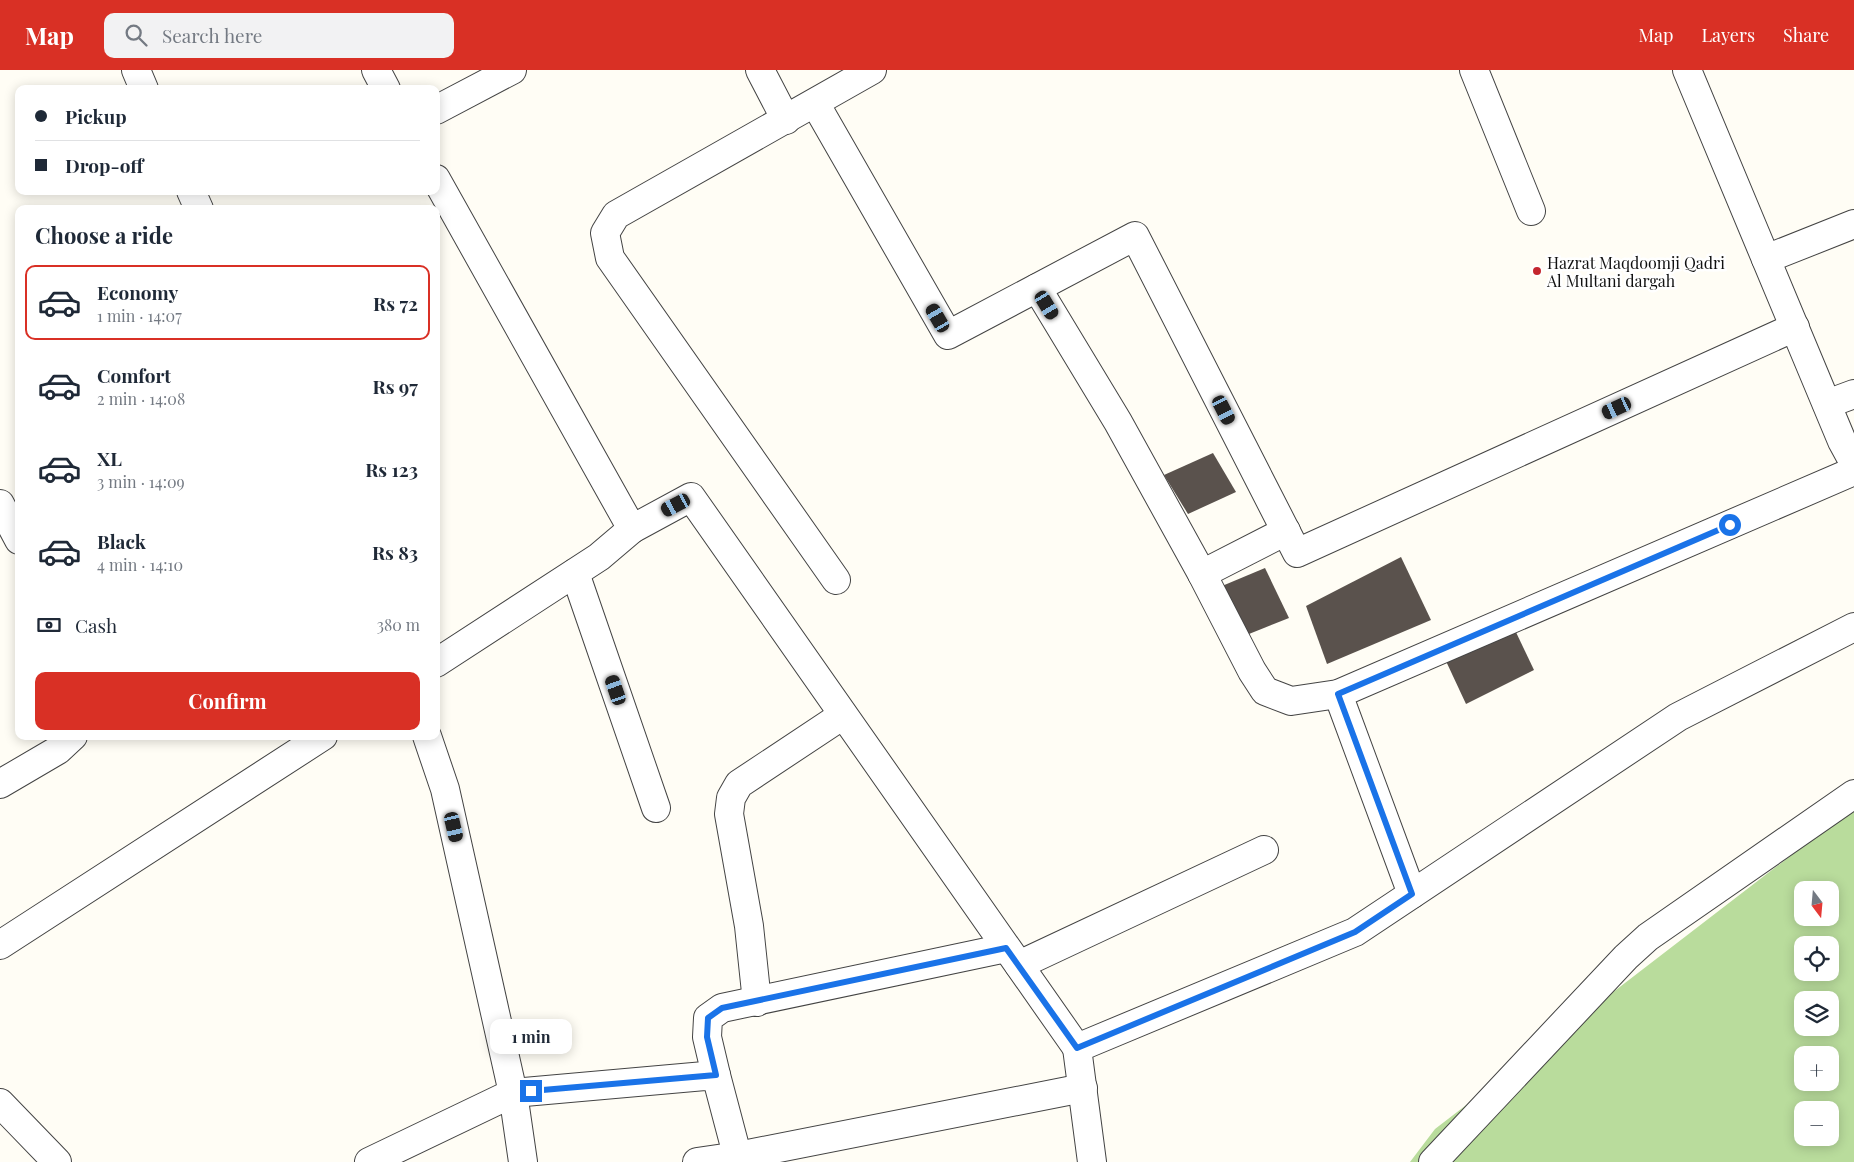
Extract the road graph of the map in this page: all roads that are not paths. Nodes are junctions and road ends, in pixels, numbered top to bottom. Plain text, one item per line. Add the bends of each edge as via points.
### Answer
1 (136, 70) edge
2 (376, 70) edge
3 (512, 70) edge
4 (760, 70) edge
5 (872, 70) edge
6 (1474, 70) edge
7 (1687, 70) edge
8 (142, 85) edge
9 (384, 85) edge
10 (815, 103) junction
11 (440, 108) edge
12 (786, 120) junction
13 (440, 186) edge
14 (1531, 211) dead end
15 (1854, 224) edge
16 (1766, 259) junction
17 (1036, 288) junction
18 (1794, 327) junction
19 (1854, 394) edge
20 (1827, 404) junction
21 (1854, 463) edge
22 (1854, 471) edge
23 (0, 504) edge
24 (632, 529) junction
25 (1286, 531) junction
26 (15, 532) edge
27 (574, 573) junction
28 (1202, 574) junction
29 (836, 580) dead end
30 (1854, 627) edge
31 (440, 660) edge
32 (1338, 694) junction
33 (843, 714) junction
34 (69, 740) edge
35 (317, 740) edge
36 (428, 740) edge
37 (0, 784) edge
38 (1854, 794) edge
39 (656, 808) dead end
40 (1264, 850) dead end
41 (1412, 894) junction
42 (0, 944) edge
43 (1012, 956) junction
44 (757, 1002) junction
45 (1077, 1048) junction
46 (716, 1075) junction
47 (1082, 1088) junction
48 (513, 1093) junction
49 (0, 1104) edge
50 (738, 1159) edge
51 (57, 1162) edge
52 (368, 1162) edge
53 (523, 1162) edge
54 (697, 1162) edge
55 (1092, 1162) edge
56 (1433, 1162) edge

1 - 8 street
2 - 9 street
3 - 11 street
4 - 12 street
5 - 10 street
6 - 14 street
7 - 16 street
10 - 12 street
10 - 17 street via 948,334
12 - 29 street via 616,215 605,233 610,258
13 - 24 street
15 - 16 street
16 - 18 street
17 - 25 street via 1135,236
17 - 28 street via 1118,422
18 - 20 street
18 - 25 street via 1297,553
19 - 20 street
20 - 21 street
22 - 32 street
23 - 26 street
24 - 27 street
24 - 33 street via 691,497
25 - 28 street
27 - 31 street
27 - 39 street
28 - 32 street via 1265,691 1290,701
30 - 41 street via 1678,717
32 - 41 street
33 - 43 street
33 - 44 street via 739,784 731,798 729,814 749,926
34 - 37 street via 58,750
35 - 42 street
36 - 48 street via 445,789
38 - 56 street via 1643,942
40 - 43 street
41 - 45 street via 1355,932
43 - 44 street
43 - 45 street
44 - 46 street via 722,1008 708,1018 707,1037
45 - 47 street
46 - 48 street
46 - 50 street
47 - 50 street
47 - 55 street
48 - 52 street
48 - 53 street
49 - 51 street
50 - 54 street

